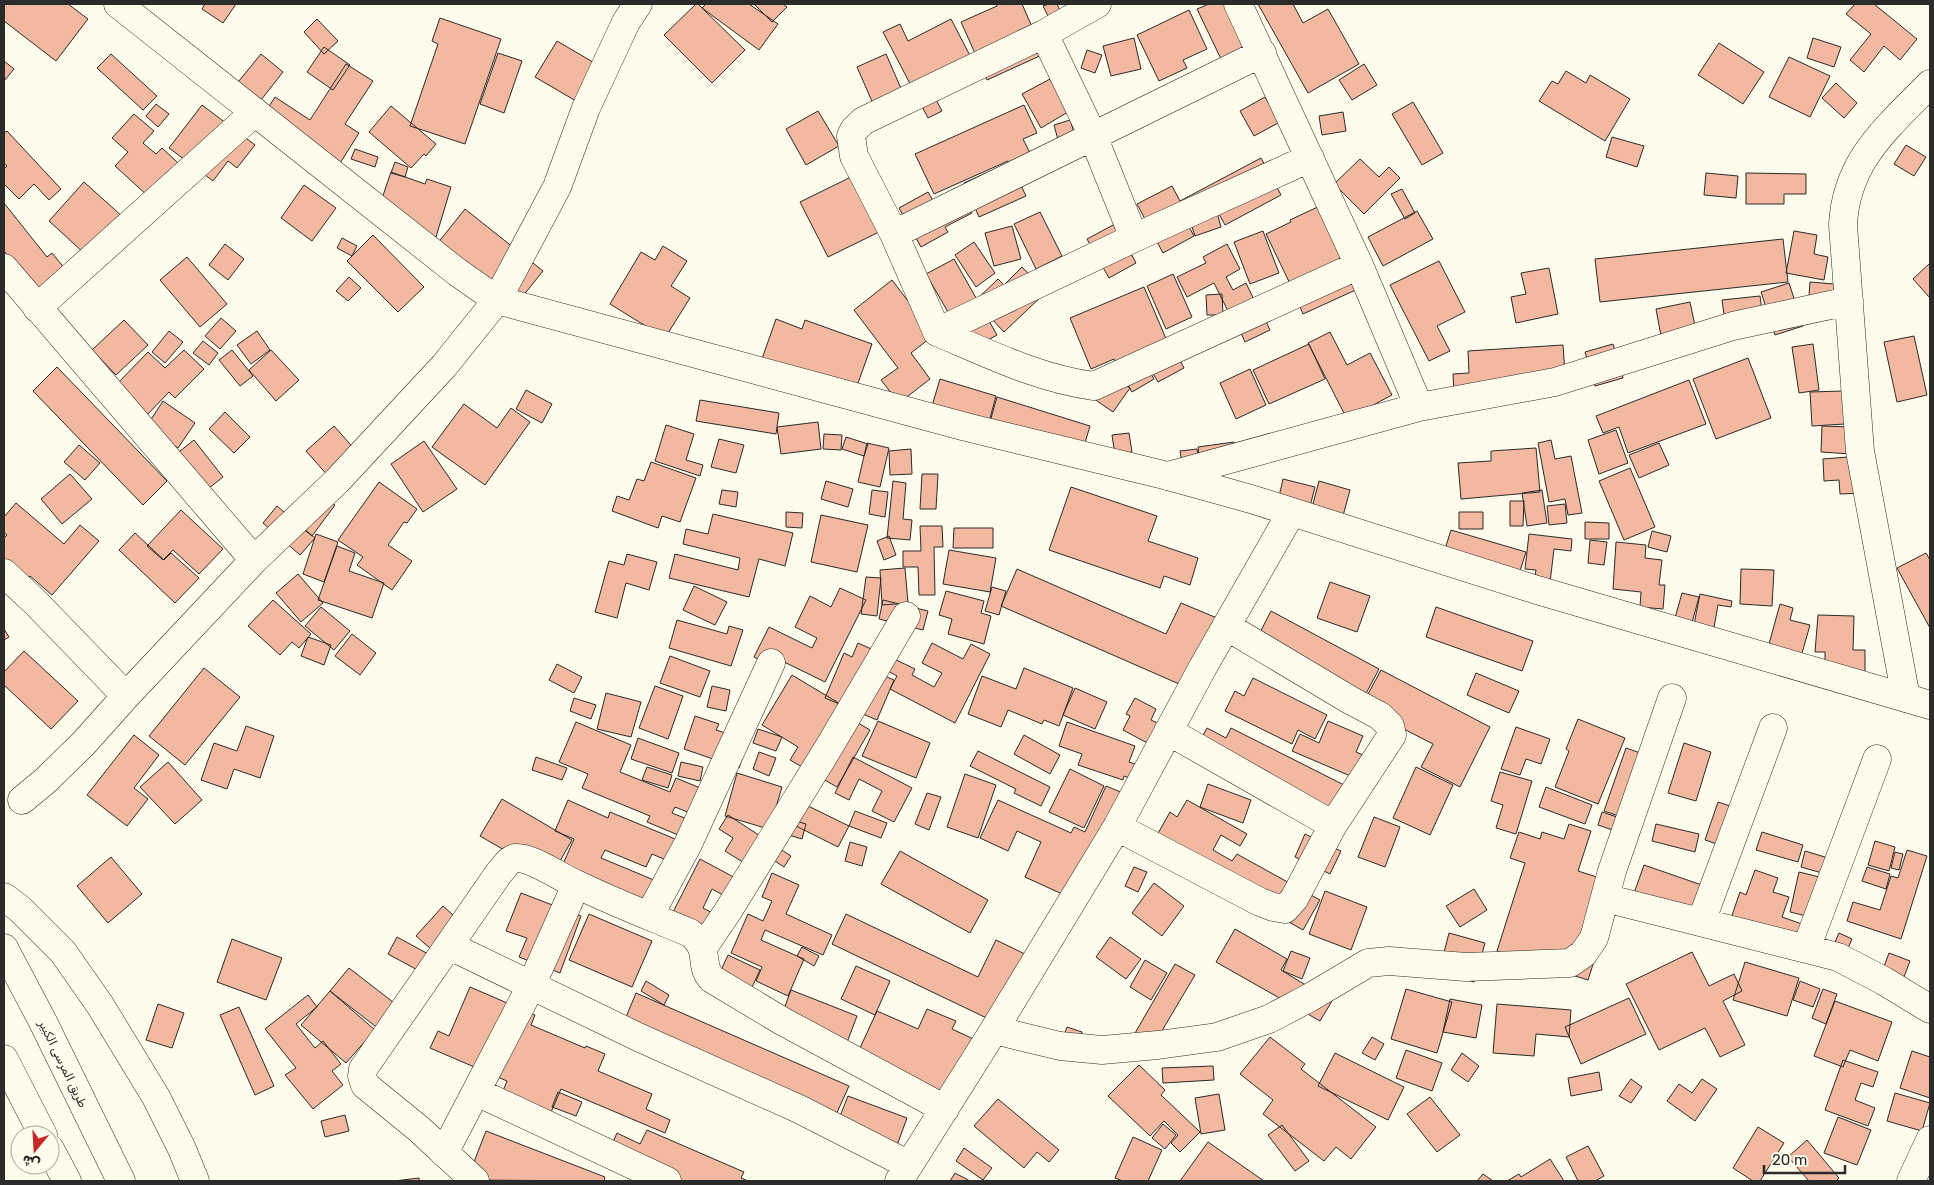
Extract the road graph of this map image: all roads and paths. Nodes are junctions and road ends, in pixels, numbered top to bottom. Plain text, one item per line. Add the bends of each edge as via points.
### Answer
1 (118, 4) edge
2 (638, 4) edge
3 (1097, 4) edge
4 (1238, 4) edge
5 (1044, 34) junction
6 (1262, 53) junction
7 (1930, 84) edge
8 (255, 112) junction
9 (1093, 136) junction
10 (1310, 158) junction
11 (894, 234) junction
12 (1134, 238) junction
13 (1359, 265) junction
14 (4, 268) edge
15 (497, 300) junction
16 (1849, 301) junction
17 (37, 308) junction
18 (937, 332) junction
19 (1418, 407) junction
20 (1168, 476) junction
21 (1291, 513) junction
22 (254, 560) junction
23 (4, 573) edge
24 (906, 616) dead end
25 (1226, 626) junction
26 (771, 663) dead end
27 (126, 696) junction
28 (1672, 698) dead end
29 (1918, 702) edge
30 (1773, 728) dead end
31 (1168, 731) junction
32 (1877, 760) dead end
33 (22, 800) dead end
34 (1333, 824) junction
35 (1116, 827) junction
36 (576, 885) junction
37 (4, 897) edge
38 (1605, 898) junction
39 (649, 916) junction
40 (1701, 922) junction
41 (450, 946) junction
42 (4, 948) edge
43 (703, 948) junction
44 (1806, 949) junction
45 (531, 986) junction
46 (1930, 1009) edge
47 (994, 1030) junction
48 (4, 1059) edge
49 (477, 1092) junction
50 (945, 1109) junction
51 (38, 1125) edge
52 (1930, 1140) edge
53 (444, 1153) junction
54 (60, 1168) edge
55 (904, 1173) edge
56 (67, 1181) edge
57 (121, 1181) edge
58 (195, 1181) edge
59 (474, 1181) edge
60 (667, 1181) edge
61 (1912, 1181) edge

1 - 8 street
2 - 15 street via 626,22 586,108 557,187
3 - 5 street
4 - 6 street
5 - 9 street
5 - 11 street via 863,121 854,130 851,142 854,156
6 - 9 street
6 - 10 street
7 - 16 street via 1875,140 1848,192 1843,225
8 - 15 street
8 - 17 street
9 - 11 street
9 - 12 street
10 - 12 street
10 - 13 street
11 - 18 street
12 - 18 street
13 - 18 street via 1094,386 1056,378
13 - 19 street
14 - 17 street
15 - 20 street via 966,427
15 - 22 street via 444,366 343,474
16 - 19 street via 1733,326 1555,382
16 - 29 street via 1860,450
17 - 22 street
19 - 20 street
20 - 21 street
21 - 25 street
21 - 29 street via 1537,590
22 - 27 street
23 - 27 street
24 - 43 street via 829,747
25 - 31 street
25 - 34 street via 1380,716 1390,726 1392,735
26 - 39 street via 688,844
27 - 33 street via 83,744
28 - 38 street
30 - 40 street
31 - 34 street
31 - 35 street
32 - 44 street
34 - 35 street via 1294,899 1285,909 1260,902
35 - 47 street
36 - 39 street
36 - 41 street via 535,864 518,858 510,860
36 - 45 street
37 - 58 street via 63,952 100,1005 156,1097
38 - 40 street
38 - 47 street via 1594,938 1583,954 1570,963 1466,967 1389,961 1368,963 1269,1019 1217,1037 1158,1045 1102,1050 1060,1046
39 - 43 street via 690,933
40 - 44 street
41 - 45 street
41 - 53 street via 372,1055 362,1076 365,1085 420,1129
42 - 57 street, طريق المرسى الكبير
43 - 50 street via 706,971 712,980
44 - 46 street via 1838,957
45 - 49 street
45 - 55 street via 799,1109
47 - 50 street
48 - 51 street
49 - 53 street
49 - 60 street
50 - 55 street
52 - 61 street
53 - 59 street
54 - 56 street

